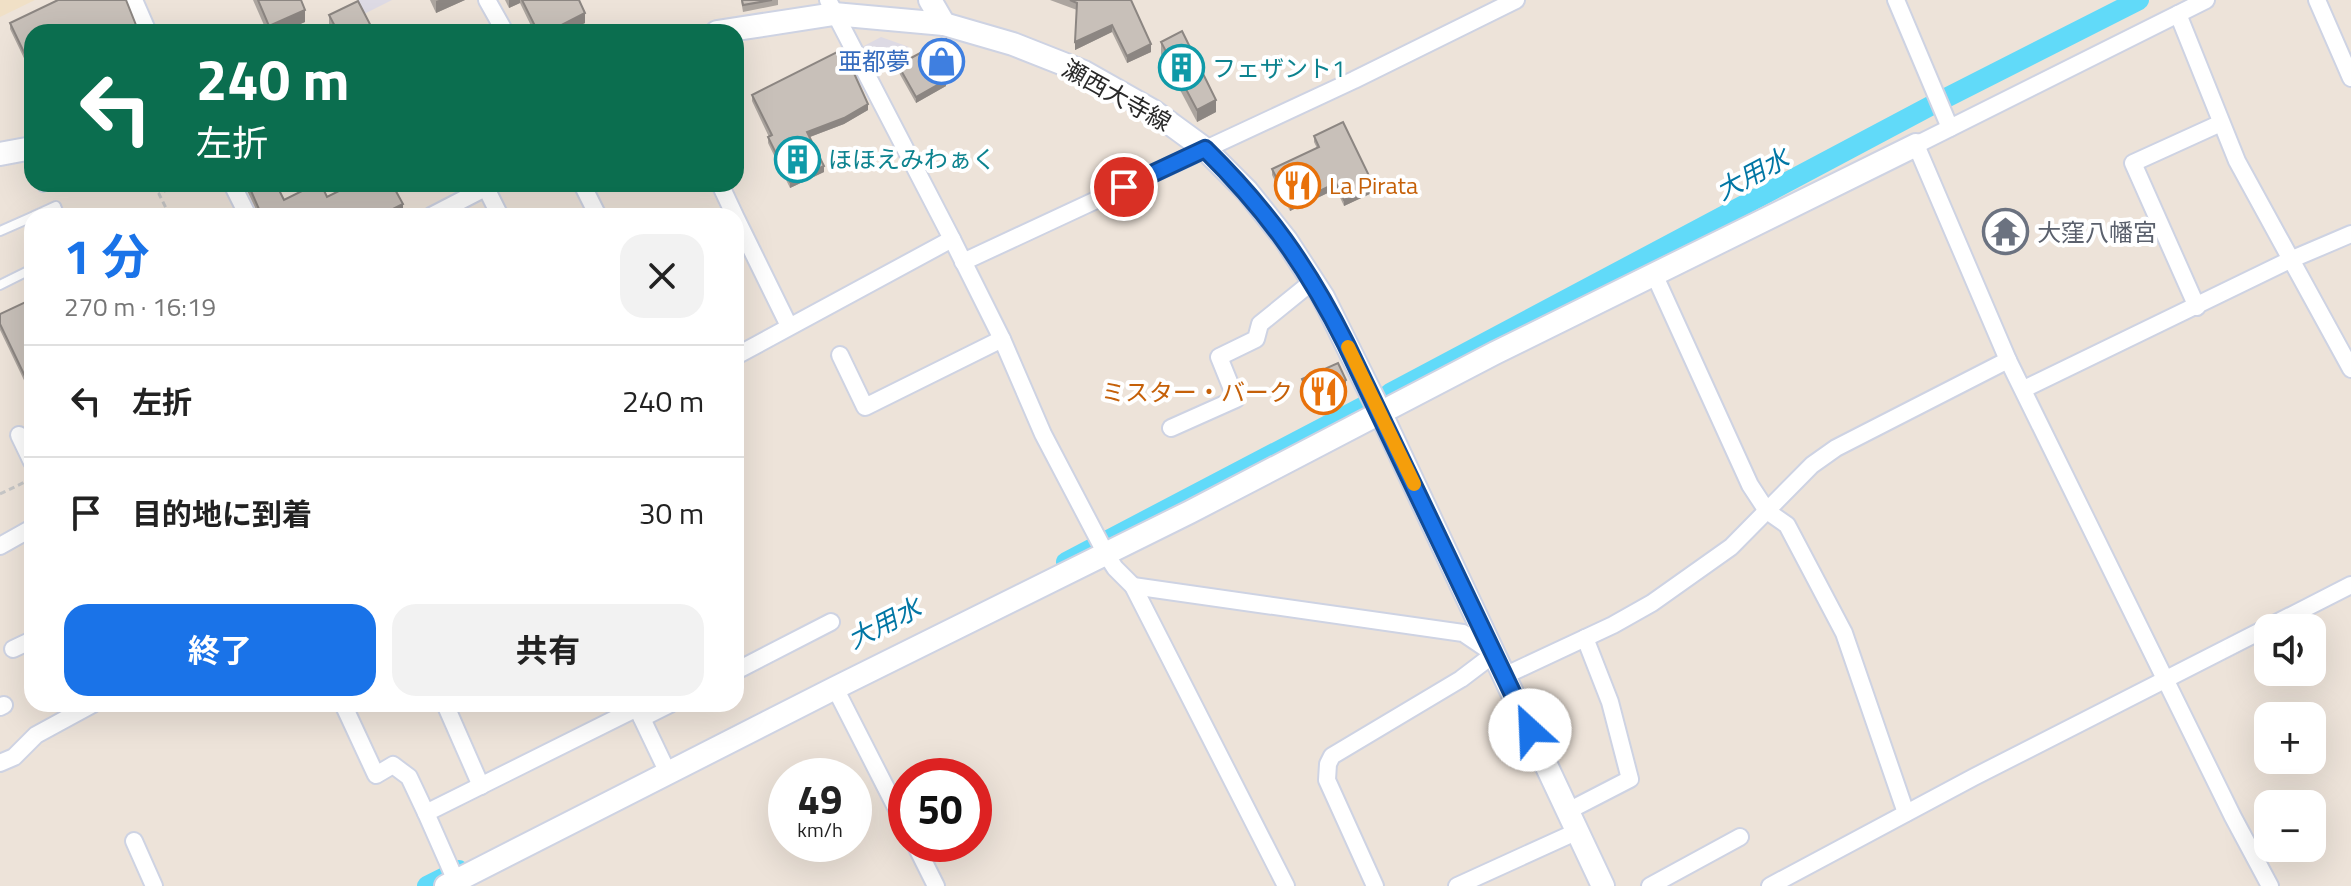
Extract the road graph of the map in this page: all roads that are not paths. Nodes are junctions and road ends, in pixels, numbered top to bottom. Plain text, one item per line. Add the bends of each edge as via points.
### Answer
1 (134, 0) edge
2 (487, 0) edge
3 (863, 0) edge
4 (878, 0) edge
5 (930, 0) edge
6 (1516, 0) edge
7 (1896, 0) edge
8 (2206, 0) edge
9 (2317, 0) edge
10 (831, 7) edge
11 (2178, 14) junction
12 (895, 20) junction
13 (144, 24) edge
14 (500, 24) edge
15 (944, 24) junction
16 (744, 26) edge
17 (2351, 78) edge
18 (2221, 123) junction
19 (1950, 128) junction
20 (1916, 145) junction
21 (1205, 149) junction
22 (24, 150) edge
23 (0, 154) edge
24 (478, 192) edge
25 (450, 208) edge
26 (24, 221) edge
27 (0, 231) edge
28 (744, 233) edge
29 (2351, 234) edge
30 (952, 239) junction
31 (2290, 260) junction
32 (963, 262) junction
33 (24, 273) edge
34 (1654, 274) junction
35 (1313, 281) junction
36 (0, 285) edge
37 (2197, 307) junction
38 (789, 326) junction
39 (1002, 339) junction
40 (744, 351) edge
41 (840, 355) dead end
42 (2008, 360) junction
43 (2351, 369) edge
44 (2024, 389) junction
45 (1381, 414) junction
46 (1171, 428) dead end
47 (19, 435) dead end
48 (24, 445) edge
49 (1767, 511) junction
50 (24, 532) edge
51 (0, 546) edge
52 (1106, 554) junction
53 (2351, 585) edge
54 (1133, 586) junction
55 (831, 622) dead end
56 (1585, 638) junction
57 (24, 644) edge
58 (13, 649) dead end
59 (1494, 654) junction
60 (744, 667) edge
61 (1504, 676) junction
62 (2165, 678) junction
63 (835, 688) junction
64 (78, 712) edge
65 (347, 712) edge
66 (449, 712) edge
67 (634, 712) edge
68 (639, 712) edge
69 (0, 763) edge
70 (665, 768) junction
71 (481, 786) junction
72 (888, 792) edge
73 (1568, 811) junction
74 (426, 813) junction
75 (1906, 813) junction
76 (1578, 831) junction
77 (1740, 837) dead end
78 (134, 841) dead end
79 (924, 862) edge
80 (452, 878) edge
81 (154, 886) edge
82 (936, 886) edge
83 (1286, 886) edge
84 (1375, 886) edge
85 (1457, 886) edge
86 (1603, 886) edge
87 (1650, 886) edge
88 (1770, 886) edge
89 (2270, 886) edge

1 - 13 street
2 - 14 street
3 - 10 street
4 - 12 street
5 - 15 street
6 - 21 street
7 - 19 street
8 - 11 street
9 - 17 street
10 - 12 street, 瀬西大寺線
10 - 16 street, 瀬西大寺線
10 - 30 street
11 - 18 street
11 - 19 street
12 - 15 street, 瀬西大寺線
15 - 21 street, 瀬西大寺線 via 1084,72 1153,111
18 - 31 street
18 - 37 street via 2133,163
19 - 20 street
20 - 34 street
20 - 42 street
21 - 32 street
21 - 35 street, 瀬西大寺線 via 1247,191
22 - 23 street
24 - 25 street
26 - 27 lane
28 - 38 street
29 - 31 street
30 - 32 street
30 - 38 street
31 - 37 street
31 - 43 street
32 - 39 street
33 - 36 lane
34 - 45 street
34 - 49 street via 1750,485
35 - 45 street, 瀬西大寺線
35 - 46 street via 1260,324 1256,339 1219,357 1236,399
37 - 44 street
38 - 40 street
39 - 41 street via 865,407
39 - 52 street via 1043,434
42 - 44 street
42 - 49 street via 1836,448
44 - 62 street
45 - 52 street
45 - 59 street, 瀬西大寺線
47 - 48 street
49 - 56 street via 1731,547 1652,603
49 - 75 street via 1787,525 1844,633
50 - 51 street
52 - 54 street
52 - 63 street
53 - 62 street
54 - 59 street via 1463,633
54 - 83 street
55 - 60 street
56 - 61 street
56 - 73 street via 1610,702 1630,779
57 - 58 street
59 - 61 street, 瀬西大寺線
59 - 84 street via 1332,756 1327,780
61 - 73 street, 瀬西大寺線
62 - 75 street
62 - 89 street
63 - 70 street
63 - 72 street
64 - 69 street
65 - 74 street via 376,775 393,765 409,777
66 - 71 street
67 - 71 street
68 - 70 street
70 - 80 street
71 - 74 street
73 - 76 street, 瀬西大寺線
74 - 80 street
75 - 88 street
76 - 85 street
76 - 86 street, 瀬西大寺線
77 - 87 street
78 - 81 street
79 - 82 street

